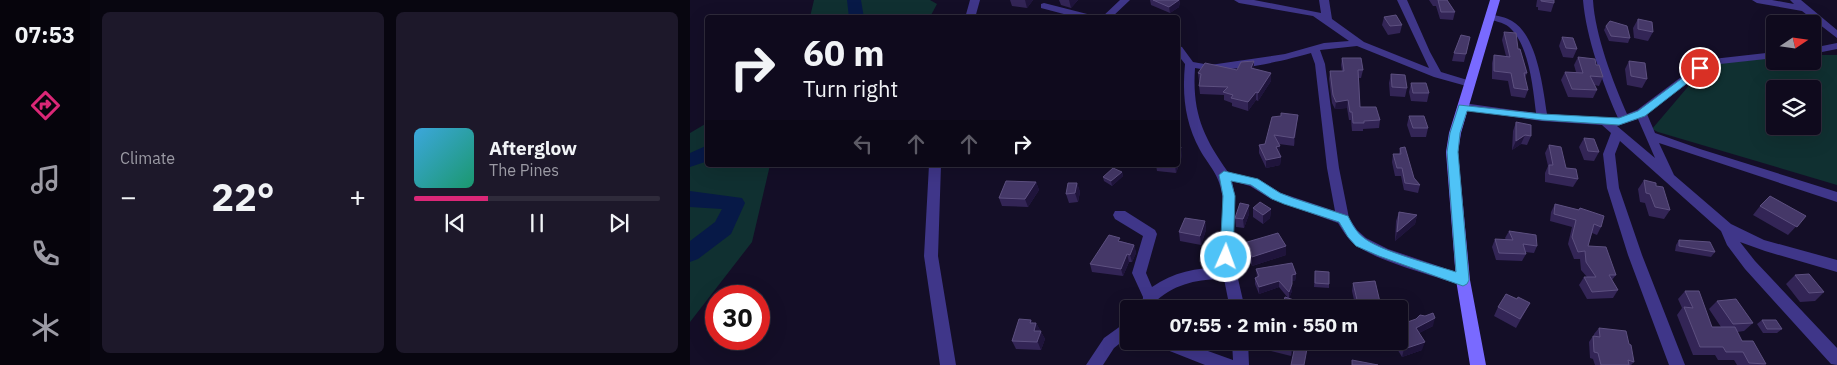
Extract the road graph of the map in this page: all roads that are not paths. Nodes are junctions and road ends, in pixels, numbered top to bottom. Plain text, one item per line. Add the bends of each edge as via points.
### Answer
1 (975, 0) edge
2 (1125, 0) edge
3 (1239, 0) edge
4 (1290, 0) edge
5 (1324, 0) edge
6 (1402, 0) edge
7 (1495, 0) edge
8 (1588, 0) edge
9 (1757, 0) edge
10 (1795, 0) edge
11 (1044, 6) dead end
12 (1280, 8) junction
13 (1802, 8) junction
14 (971, 15) edge
15 (1080, 15) edge
16 (1108, 15) edge
17 (1490, 17) junction
18 (1327, 19) junction
19 (1837, 35) edge
20 (1359, 43) junction
21 (1837, 46) edge
22 (1314, 48) junction
23 (1821, 49) edge
24 (1180, 52) edge
25 (1425, 52) junction
26 (1766, 56) edge
27 (1190, 64) junction
28 (1408, 64) junction
29 (1438, 74) junction
30 (1470, 84) junction
31 (1463, 107) junction
32 (1642, 113) junction
33 (1542, 117) junction
34 (1616, 125) junction
35 (1650, 135) junction
36 (935, 167) edge
37 (1224, 175) junction
38 (1671, 178) junction
39 (1837, 197) edge
40 (1120, 215) dead end
41 (1344, 219) junction
42 (1726, 228) junction
43 (1837, 266) edge
44 (1232, 273) junction
45 (1463, 280) junction
46 (1148, 300) edge
47 (1152, 300) edge
48 (1236, 300) edge
49 (1120, 334) edge
50 (1185, 350) edge
51 (1240, 350) edge
52 (1837, 359) edge
53 (948, 365) edge
54 (1094, 365) edge
55 (1227, 365) edge
56 (1241, 365) edge
57 (1478, 365) edge
58 (1677, 365) edge

1 - 14 street
2 - 16 street
3 - 12 street
4 - 12 street
5 - 18 street
6 - 25 street
7 - 17 street
8 - 34 street via 1611,90
9 - 13 street
10 - 13 street
11 - 15 street
12 - 18 street via 1309,12
13 - 19 street
17 - 30 street
17 - 33 street via 1512,25 1522,37 1534,69
18 - 20 street
20 - 22 street
20 - 28 street
21 - 23 street
22 - 27 street via 1286,57 1218,67
22 - 41 street via 1320,64 1333,168
24 - 27 street
25 - 28 street
25 - 29 street
26 - 32 street via 1708,62
27 - 37 street via 1188,90 1192,116 1207,151
28 - 29 street
29 - 30 street
30 - 31 street
31 - 33 street
31 - 45 street via 1452,152
32 - 34 street
32 - 35 street
33 - 34 street
34 - 38 street
34 - 58 street via 1609,154 1613,188
35 - 38 street
35 - 39 street
36 - 53 street via 931,256
37 - 41 street via 1254,182 1276,196
37 - 44 street via 1230,208 1226,249
38 - 42 street
40 - 46 street via 1150,234 1139,273
41 - 45 street via 1361,242 1383,253
42 - 43 street via 1748,240 1805,254
42 - 52 street via 1750,265
44 - 47 street via 1190,275 1170,282
44 - 48 street
45 - 57 street
49 - 54 street via 1109,343
50 - 55 street
51 - 56 street

